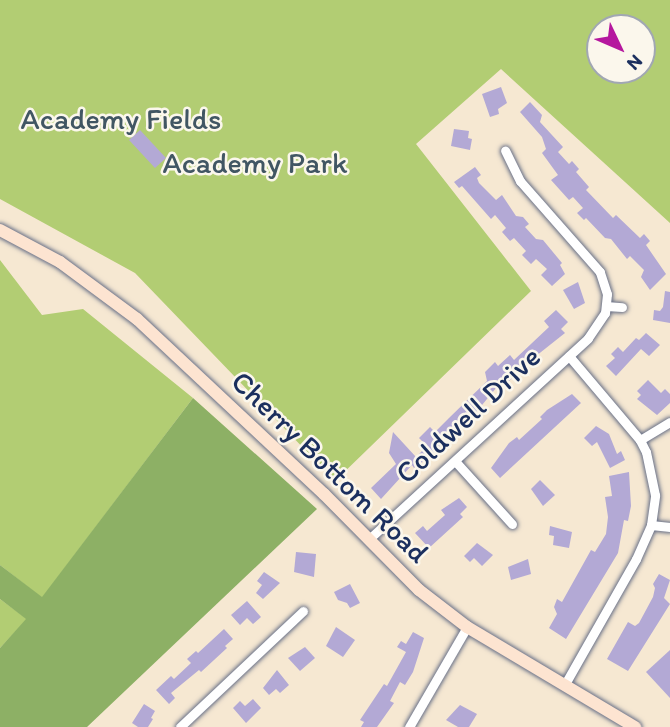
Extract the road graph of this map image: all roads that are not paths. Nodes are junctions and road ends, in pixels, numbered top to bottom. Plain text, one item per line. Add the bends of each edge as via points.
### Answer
1 (505, 150) dead end
2 (0, 230) edge
3 (606, 306) junction
4 (621, 307) dead end
5 (569, 356) junction
6 (670, 422) edge
7 (640, 440) junction
8 (455, 461) junction
9 (512, 524) dead end
10 (651, 525) junction
11 (670, 527) edge
12 (369, 539) junction
13 (303, 611) dead end
14 (467, 627) junction
15 (565, 684) junction
16 (180, 727) edge
17 (409, 727) edge
18 (635, 727) edge

1 - 3 street via 520,181 600,272
2 - 12 main road, Cherry Bottom Road via 60,262 137,319
3 - 4 street
3 - 5 street, Coldwell Drive via 588,338
5 - 7 street
5 - 8 street, Coldwell Drive
6 - 7 street
7 - 10 street via 654,480
8 - 9 street
8 - 12 street, Coldwell Drive
10 - 11 street
10 - 15 street
12 - 14 main road, Cherry Bottom Road via 419,590
13 - 16 street
14 - 15 main road, Cherry Bottom Road
14 - 17 street
15 - 18 main road, Cherry Bottom Road

